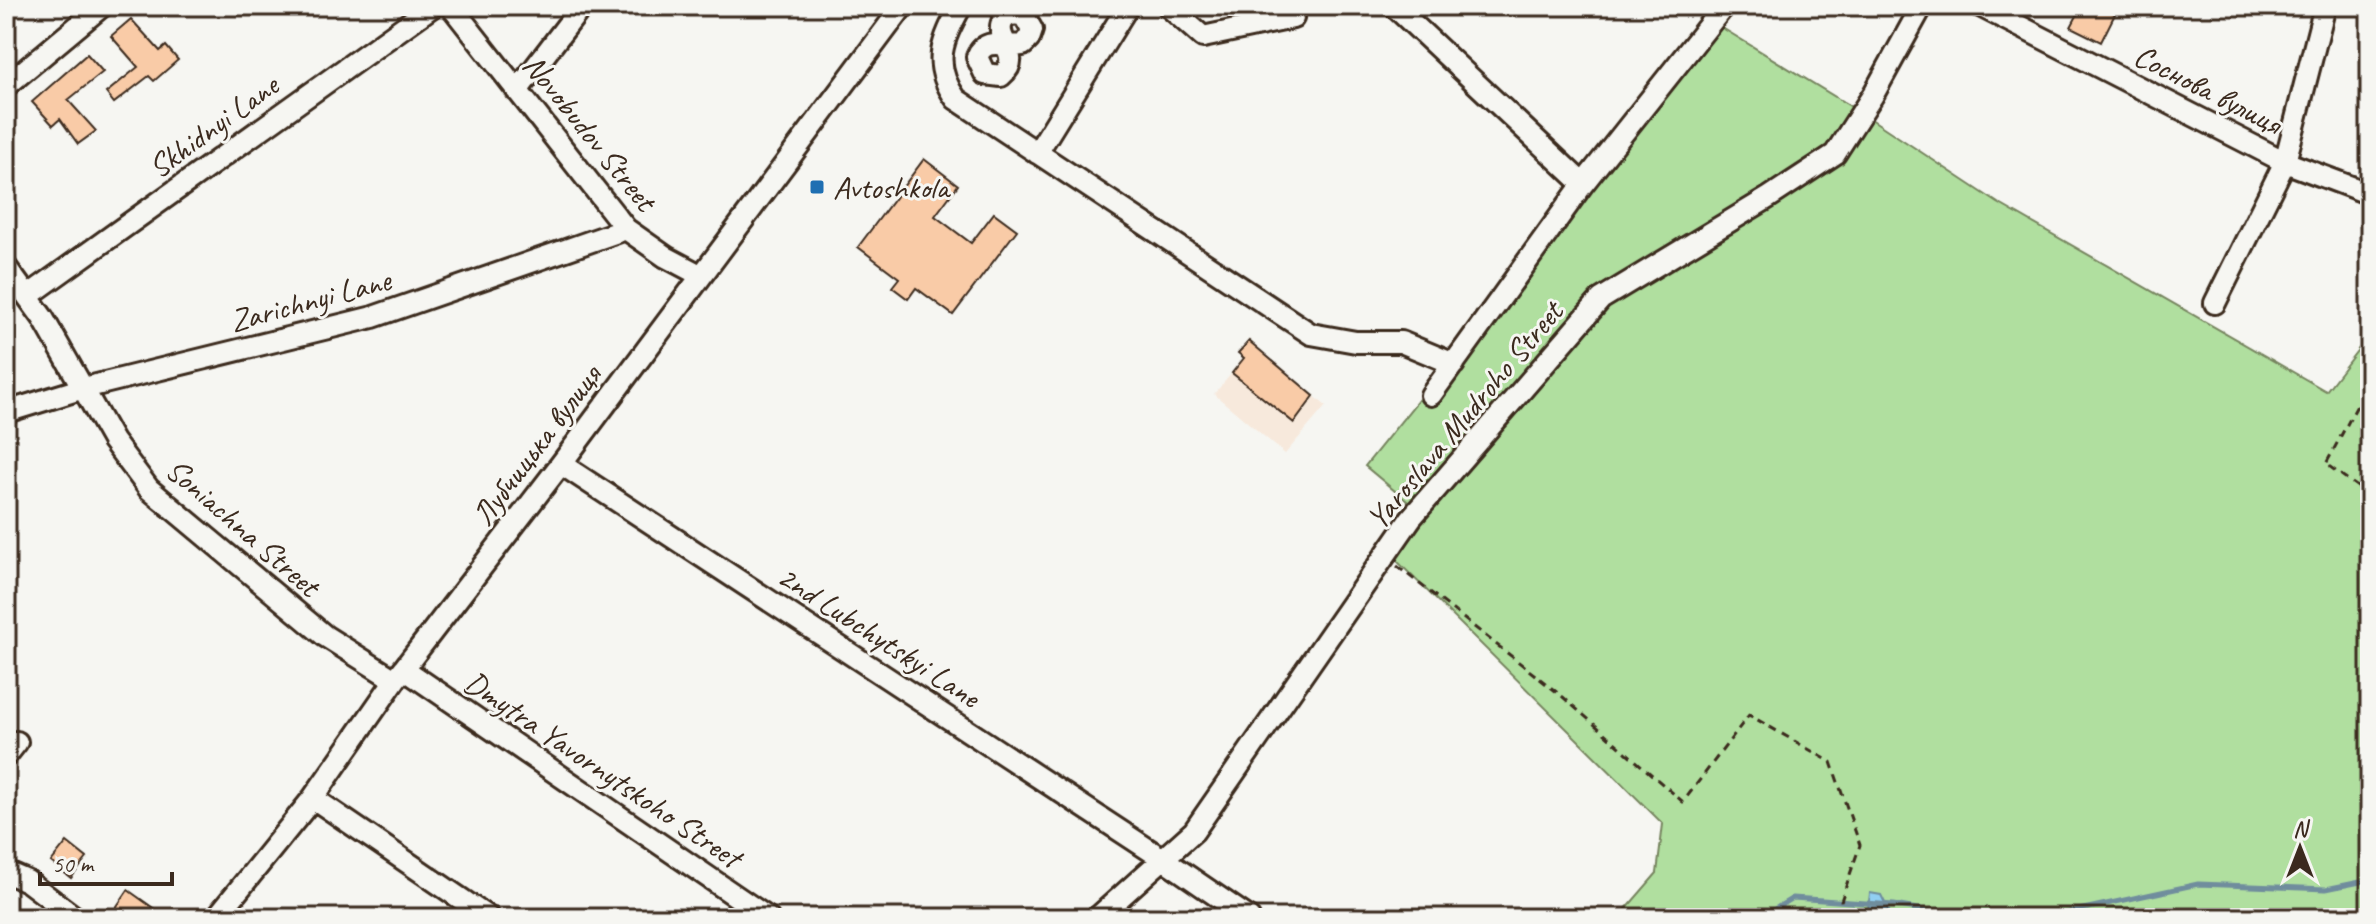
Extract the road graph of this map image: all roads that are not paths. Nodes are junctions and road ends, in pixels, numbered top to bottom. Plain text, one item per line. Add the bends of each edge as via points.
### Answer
1 (102, 6) edge
2 (433, 6) edge
3 (451, 6) edge
4 (582, 6) edge
5 (903, 6) edge
6 (961, 6) edge
7 (1128, 6) edge
8 (1168, 6) edge
9 (1394, 6) edge
10 (1724, 6) edge
11 (1922, 6) edge
12 (1980, 6) edge
13 (2325, 6) edge
14 (1293, 18) dead end
15 (6, 86) edge
16 (517, 91) junction
17 (1037, 153) junction
18 (2285, 162) junction
19 (1583, 184) junction
20 (2370, 194) edge
21 (626, 229) junction
22 (6, 267) edge
23 (700, 275) junction
24 (28, 296) junction
25 (2215, 303) dead end
26 (1454, 364) junction
27 (84, 388) junction
28 (1431, 395) dead end
29 (6, 412) edge
30 (561, 464) junction
31 (400, 674) junction
32 (313, 798) junction
33 (1163, 859) junction
34 (6, 872) edge
35 (76, 918) edge
36 (216, 918) edge
37 (489, 918) edge
38 (768, 918) edge
39 (1097, 918) edge
40 (1249, 918) edge

1 - 15 street
2 - 24 street, Skhidnyi Lane
3 - 16 street, Novobudov Street
4 - 16 street
5 - 23 street, Лубчицька вулиця
6 - 17 street via 940,57 943,81 956,99
7 - 17 street
8 - 14 street via 1203,37
9 - 19 street
10 - 19 street
11 - 33 street, Yaroslava Mudroho Street via 1835,154 1601,299 1411,518 1194,831
12 - 18 street, Соснова вулиця
13 - 18 street
16 - 21 street, Novobudov Street
17 - 26 street via 1311,334 1401,342
18 - 20 street, Соснова вулиця
18 - 25 street
19 - 26 street
21 - 23 street, Novobudov Street
21 - 27 street, Zarichnyi Lane via 373,317
22 - 24 street, Soniachna Street
23 - 30 street, Лубчицька вулиця
24 - 27 street, Soniachna Street
26 - 28 street
27 - 29 street, Zarichnyi Lane
27 - 31 street, Soniachna Street via 113,441 149,489 325,636
30 - 31 street, Лубчицька вулиця
30 - 33 street, 2nd Lubchytskyi Lane
31 - 32 street, Лубчицька вулиця
31 - 38 street, Dmytra Yavornytskoho Street
32 - 36 street, Лубчицька вулиця
32 - 37 street
33 - 39 street, Yaroslava Mudroho Street
33 - 40 street, 2nd Lubchytskyi Lane
34 - 35 street via 27,881

